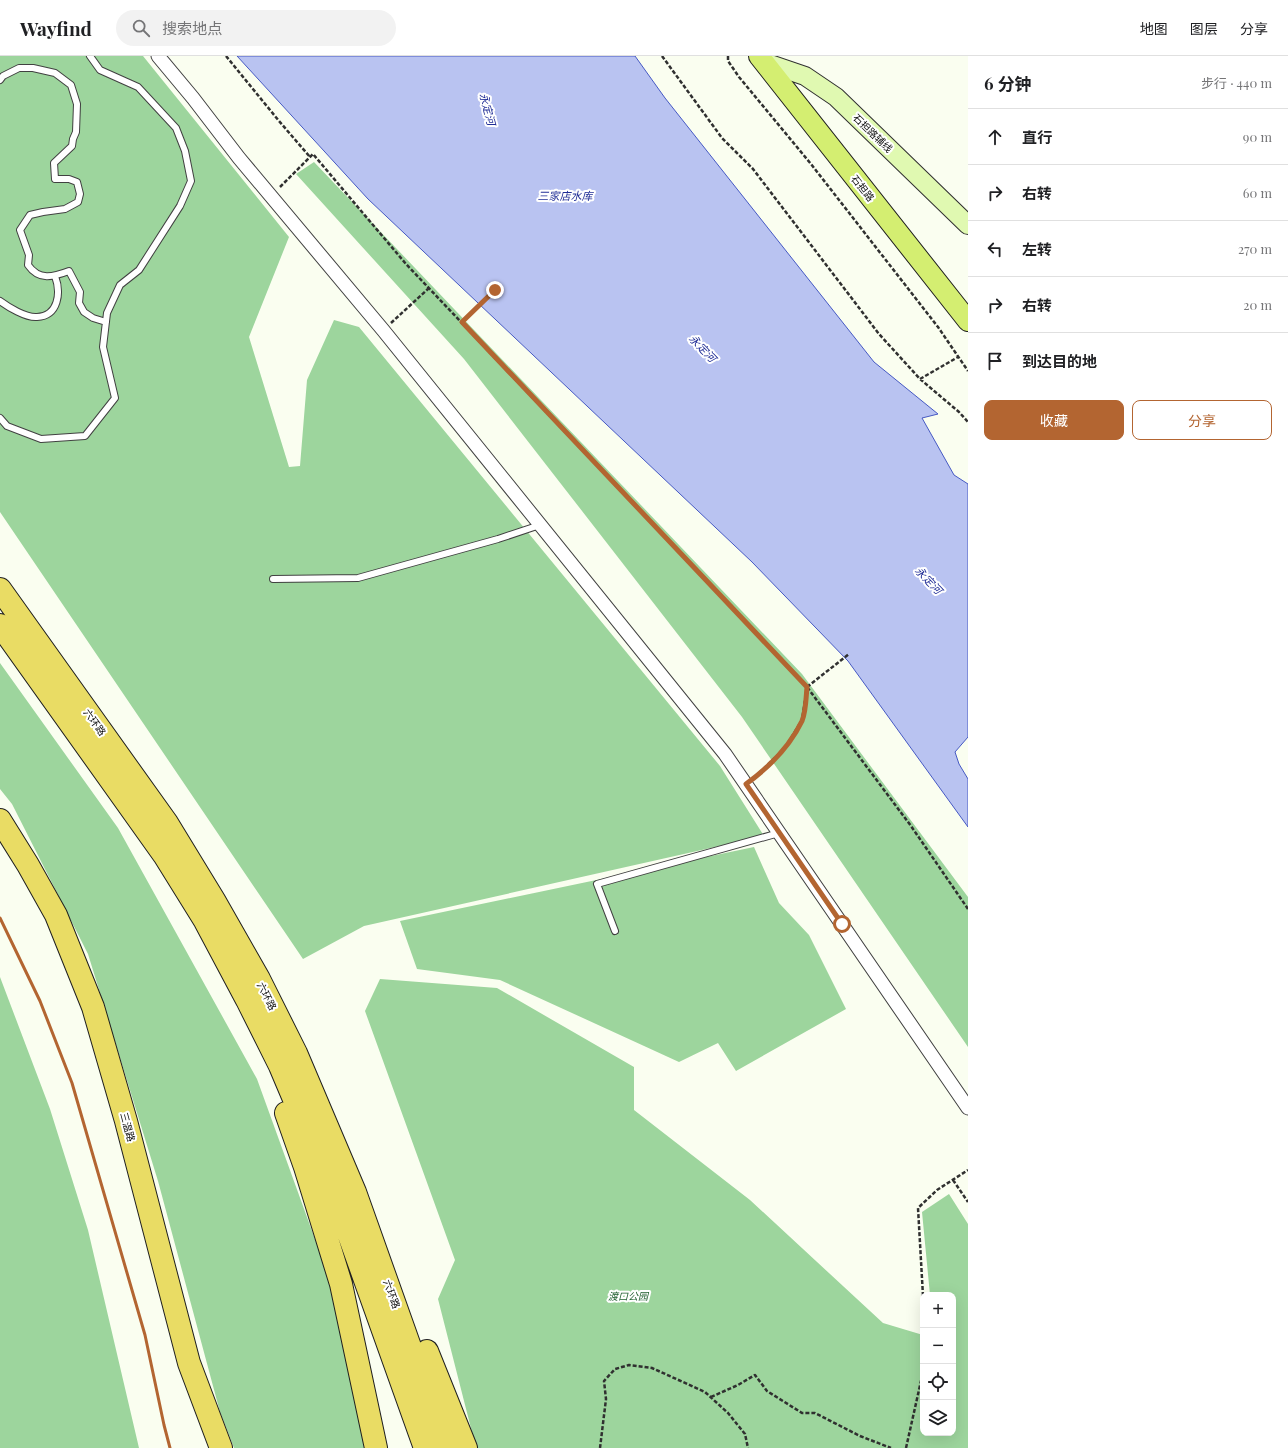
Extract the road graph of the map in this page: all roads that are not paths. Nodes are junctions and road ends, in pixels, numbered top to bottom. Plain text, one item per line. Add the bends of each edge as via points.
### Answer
1 (90, 56) edge
2 (158, 56) edge
3 (761, 59) edge
4 (0, 80) edge
5 (968, 225) edge
6 (55, 276) junction
7 (0, 301) edge
8 (968, 321) edge
9 (106, 322) junction
10 (0, 418) edge
11 (540, 525) junction
12 (273, 580) dead end
13 (0, 589) edge
14 (0, 625) edge
15 (0, 820) edge
16 (779, 833) junction
17 (615, 931) dead end
18 (247, 1000) junction
19 (968, 1108) edge
20 (355, 1192) junction
21 (221, 1448) edge
22 (376, 1448) edge
23 (426, 1448) edge
24 (446, 1448) edge
25 (466, 1448) edge

1 - 9 lane via 100,70 138,88 176,128 185,151 191,180 180,206 139,270 120,284 107,313
2 - 11 street
3 - 5 main road, 石担路辅线 via 805,76 836,97
3 - 8 main road, 石担路
4 - 6 lane via 19,68 55,73 71,85 77,104 76,132 72,146 54,163 55,179 77,182 80,194 78,202 65,209 30,215 20,230 29,255 28,264 31,270 43,276
6 - 7 lane via 59,287 58,298 55,306 47,314 36,317 12,310
6 - 9 lane via 69,271 80,292 79,303 84,312
9 - 10 lane via 103,348 115,398 85,436 41,439 7,426
11 - 12 lane via 358,578
11 - 16 street via 725,754
13 - 20 highway, 六环路 via 167,823 214,900 259,979 296,1052
14 - 18 highway, 六环路 via 164,855 205,921
15 - 21 highway, 三温路 via 56,915 93,1007 128,1129 189,1363
16 - 17 lane via 597,884
16 - 19 street
18 - 22 highway via 305,1167 342,1284
18 - 23 highway, 六环路 via 280,1066 335,1196
20 - 24 highway, 六环路
20 - 25 highway via 431,1361

